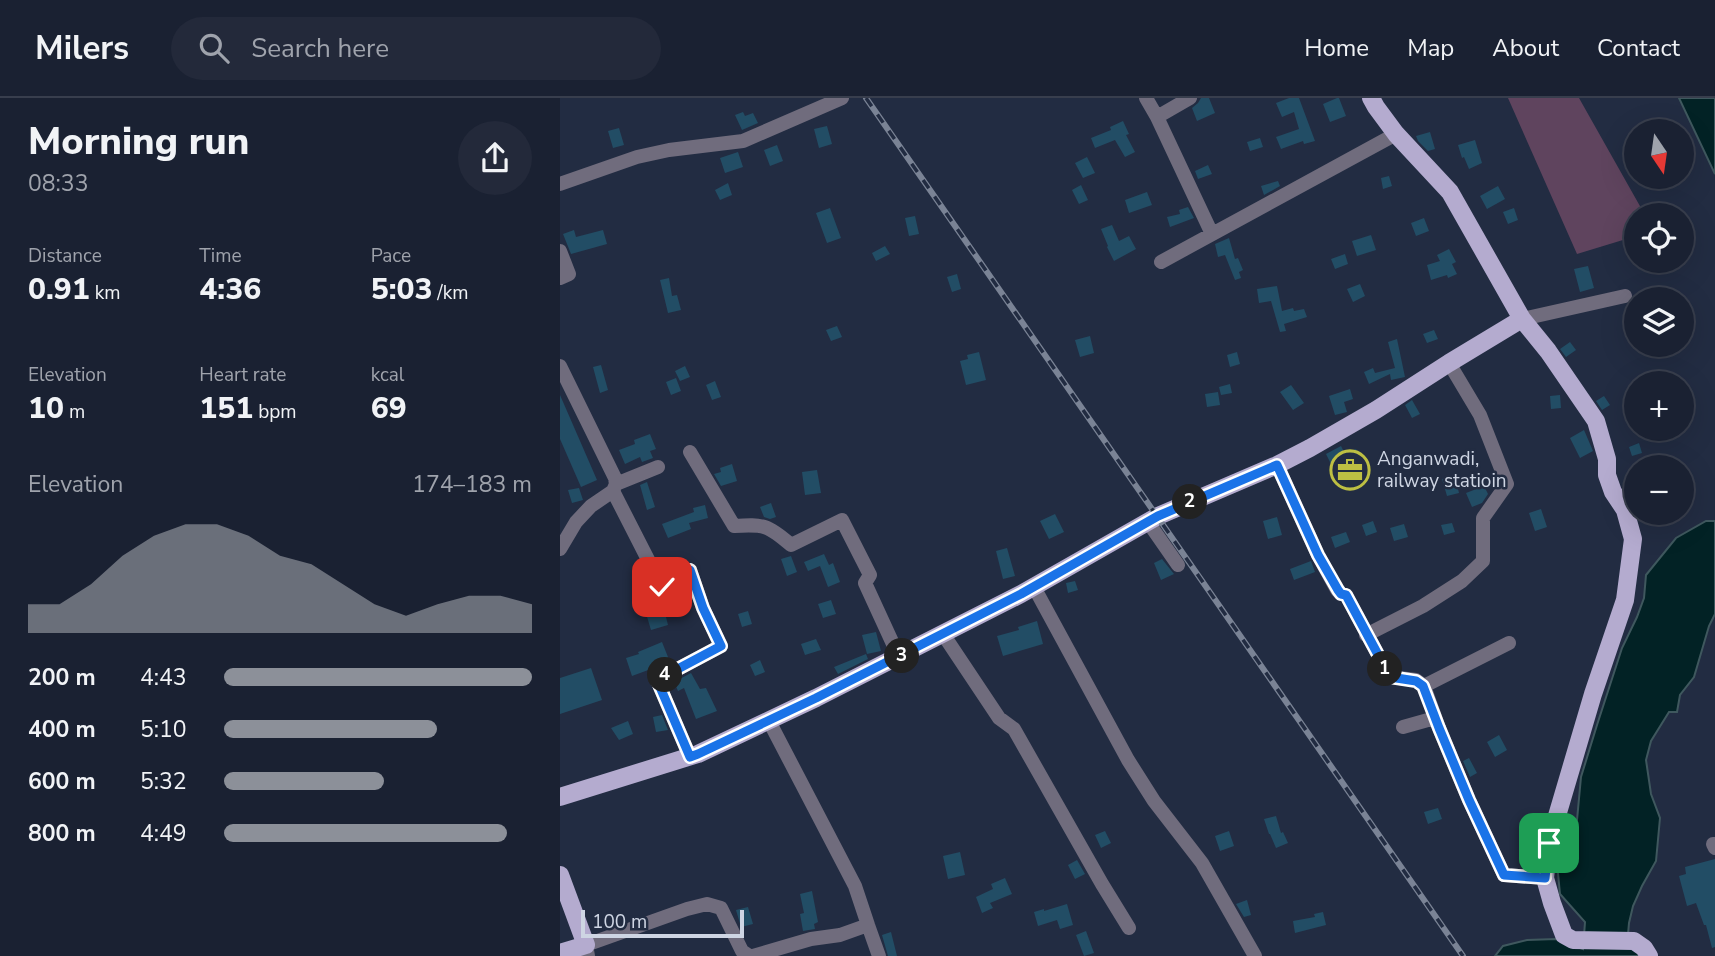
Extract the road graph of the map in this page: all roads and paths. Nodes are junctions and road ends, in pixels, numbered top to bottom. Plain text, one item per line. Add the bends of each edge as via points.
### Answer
1 (842, 98) edge
2 (1146, 98) edge
3 (1190, 98) edge
4 (1371, 98) edge
5 (1157, 117) junction
6 (1396, 134) junction
7 (560, 184) edge
8 (1212, 234) junction
9 (560, 251) edge
10 (1161, 262) dead end
11 (560, 278) edge
12 (1624, 296) edge
13 (1522, 319) junction
14 (1449, 363) junction
15 (560, 366) edge
16 (690, 452) dead end
17 (1277, 465) junction
18 (658, 467) dead end
19 (614, 487) junction
20 (1148, 522) junction
21 (560, 549) edge
22 (1178, 565) dead end
23 (1034, 587) junction
24 (943, 634) junction
25 (1366, 635) junction
26 (1509, 643) dead end
27 (899, 657) junction
28 (1423, 686) junction
29 (1435, 718) junction
30 (769, 721) junction
31 (1403, 727) dead end
32 (690, 757) junction
33 (560, 797) edge
34 (560, 875) edge
35 (1545, 878) junction
36 (868, 925) junction
37 (1129, 928) dead end
38 (587, 950) edge
39 (560, 953) edge
40 (743, 954) edge
41 (879, 956) edge
42 (1255, 956) edge
43 (1649, 956) edge

1 - 7 street via 743,141 636,157
2 - 5 street
3 - 5 street
4 - 6 main road
5 - 8 street
6 - 8 street
6 - 13 main road via 1450,192
8 - 10 street
9 - 11 street via 569,274
12 - 13 street
13 - 14 main road
13 - 35 main road via 1596,421 1607,475 1625,510 1633,539 1625,600 1564,790
14 - 17 main road via 1377,410
14 - 25 street via 1480,415 1507,484 1483,518 1483,561 1423,606
15 - 19 street via 615,478
16 - 27 street via 734,526 759,525 791,545 842,520 870,575 865,583
17 - 20 main road
17 - 25 street via 1318,555
18 - 19 street
19 - 21 street via 576,522
19 - 32 street via 662,587 690,570 721,646 657,680
20 - 22 street
20 - 23 main road
23 - 24 main road
23 - 42 street via 1128,760 1202,863
24 - 27 main road
24 - 37 street via 999,718 1014,729
25 - 28 street via 1390,677
26 - 28 street
27 - 30 main road
28 - 29 street
29 - 31 street
29 - 35 street via 1504,875
30 - 32 main road
30 - 36 street via 855,886
32 - 33 main road
34 - 38 main road
35 - 43 main road via 1564,935 1573,940 1634,941
36 - 40 street via 754,956
36 - 41 street
38 - 39 main road
38 - 40 street via 706,904 721,908

